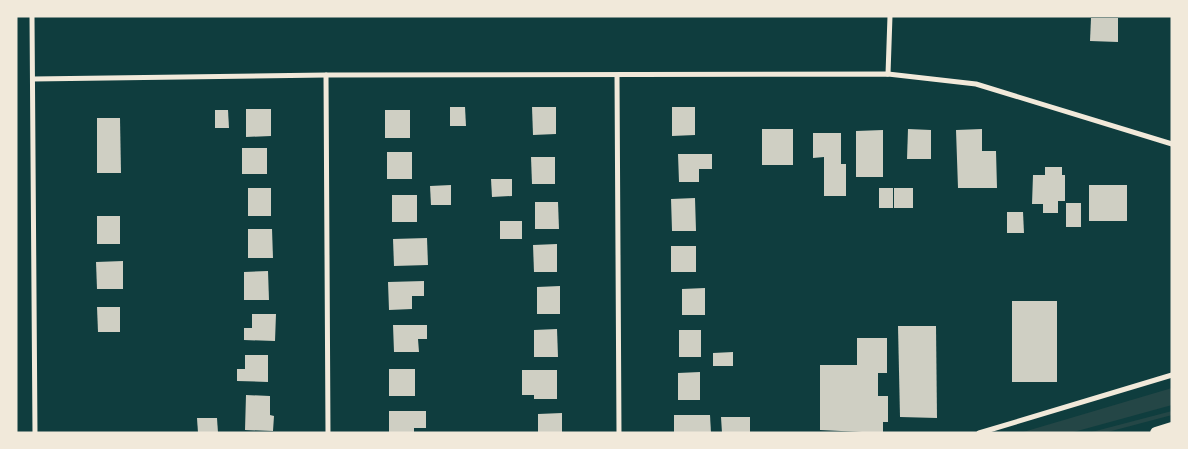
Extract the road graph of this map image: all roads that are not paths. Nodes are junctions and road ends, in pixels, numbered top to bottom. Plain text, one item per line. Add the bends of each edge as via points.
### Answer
1 (32, 16) edge
2 (890, 16) edge
3 (888, 74) junction
4 (326, 75) junction
5 (617, 75) junction
6 (33, 79) junction
7 (1172, 144) edge
8 (1172, 375) edge
9 (1172, 428) edge
10 (35, 433) edge
11 (328, 433) edge
12 (619, 433) edge
13 (979, 433) edge
14 (1156, 433) edge

1 - 6 street
2 - 3 street
3 - 5 street
3 - 7 street via 976,84
4 - 5 street
4 - 6 street
4 - 11 street
5 - 12 street
6 - 10 street
8 - 13 street
9 - 14 main road

